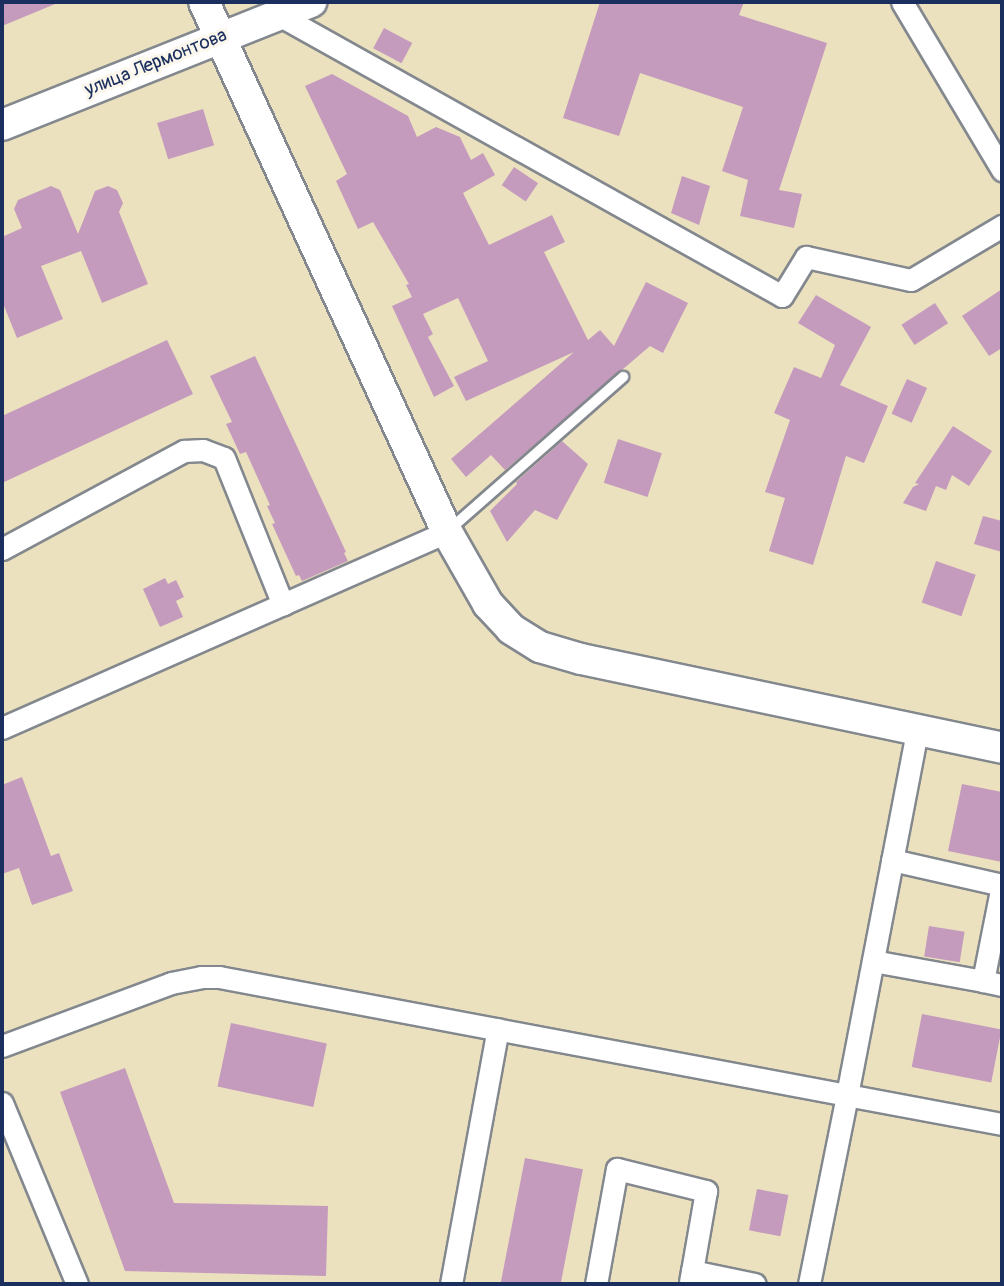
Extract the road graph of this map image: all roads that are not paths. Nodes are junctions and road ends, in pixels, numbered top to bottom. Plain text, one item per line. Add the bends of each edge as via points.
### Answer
1 (204, 2) edge
2 (311, 2) edge
3 (902, 2) edge
4 (279, 15) junction
5 (220, 36) junction
6 (2, 125) edge
7 (1002, 170) edge
8 (1002, 226) edge
9 (623, 377) dead end
10 (447, 532) junction
11 (2, 549) edge
12 (283, 605) junction
13 (2, 728) edge
14 (917, 731) junction
15 (1002, 748) edge
16 (892, 860) junction
17 (1002, 885) edge
18 (873, 961) junction
19 (993, 983) edge
20 (498, 1029) junction
21 (2, 1046) edge
22 (847, 1095) junction
23 (2, 1102) edge
24 (1002, 1124) edge
25 (691, 1278) edge
26 (77, 1284) edge
27 (451, 1284) edge
28 (596, 1284) edge
29 (755, 1284) edge
30 (809, 1284) edge

1 - 5 street
2 - 4 street, улица Лермонтова
3 - 7 street
4 - 5 street, улица Лермонтова
4 - 8 street via 782,296 806,257 911,280
5 - 6 street, улица Лермонтова
5 - 10 street
9 - 10 lane
10 - 12 street
10 - 14 street via 488,604 511,629 540,647
11 - 12 street via 184,451 203,450 224,458
12 - 13 street
14 - 15 street
14 - 16 street
16 - 17 street
16 - 18 street
17 - 19 street
18 - 19 street
18 - 22 street
20 - 21 street via 208,976 171,983
20 - 22 street
20 - 27 street
22 - 24 street
22 - 30 street
23 - 26 street
25 - 28 street via 706,1191 617,1169
25 - 29 street

